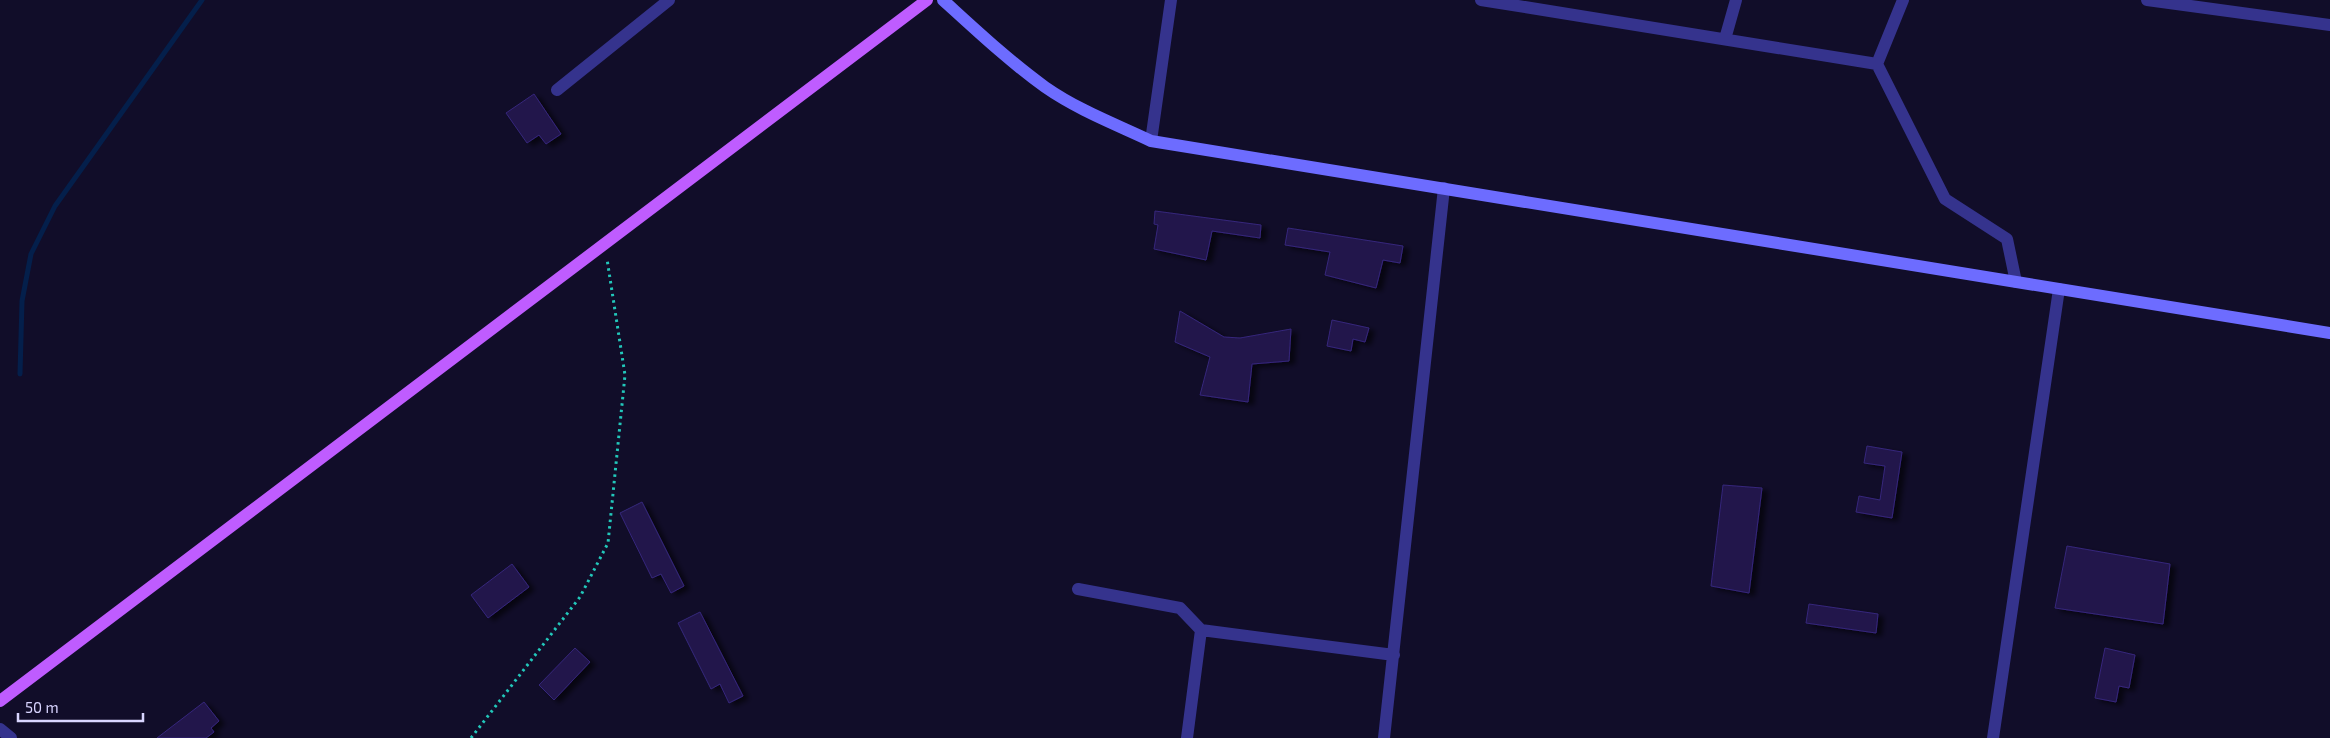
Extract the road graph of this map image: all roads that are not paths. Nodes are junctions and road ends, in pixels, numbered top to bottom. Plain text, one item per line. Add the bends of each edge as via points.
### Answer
1 (669, 0) edge
2 (927, 0) edge
3 (943, 0) edge
4 (1171, 0) edge
5 (1481, 0) edge
6 (1736, 0) edge
7 (1903, 0) edge
8 (2147, 0) edge
9 (2330, 25) edge
10 (1725, 39) junction
11 (1877, 64) junction
12 (557, 90) dead end
13 (1151, 140) junction
14 (1444, 188) junction
15 (2016, 282) junction
16 (2059, 289) junction
17 (2330, 333) edge
18 (1078, 589) dead end
19 (1201, 630) junction
20 (1394, 655) junction
21 (0, 701) edge
22 (0, 729) edge
23 (11, 738) edge
24 (1187, 738) edge
25 (1384, 738) edge
26 (1993, 738) edge

1 - 12 street
2 - 21 main road
3 - 13 street via 1014,64 1046,88 1080,109
4 - 13 street
5 - 10 street
6 - 10 street
7 - 11 street
8 - 9 street
10 - 11 street
11 - 15 street via 1945,199 2007,239
13 - 14 street
14 - 15 street
14 - 20 street
15 - 16 street
16 - 17 street
16 - 26 street
18 - 19 street via 1180,608
19 - 20 street
19 - 24 street
20 - 25 street
22 - 23 street

